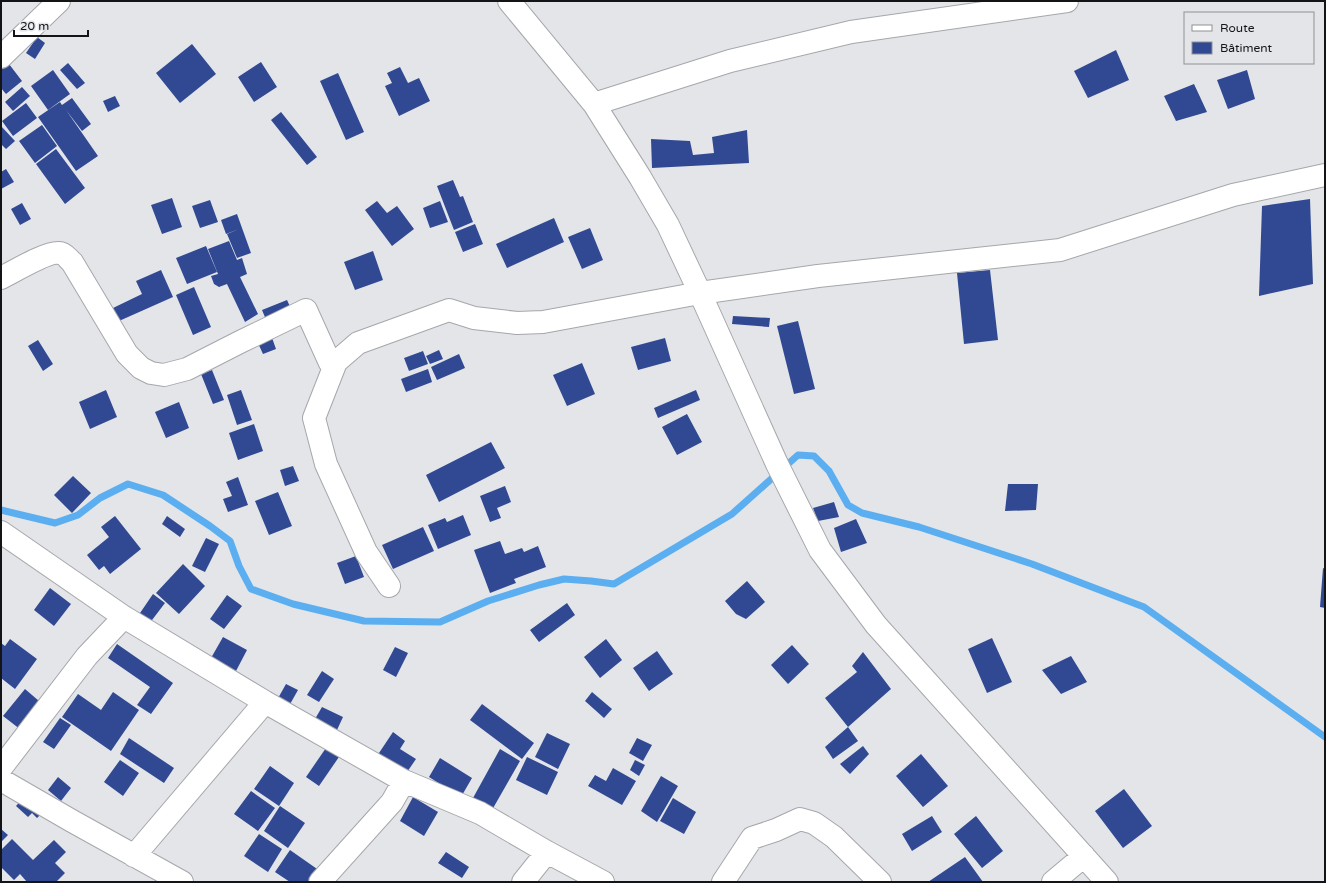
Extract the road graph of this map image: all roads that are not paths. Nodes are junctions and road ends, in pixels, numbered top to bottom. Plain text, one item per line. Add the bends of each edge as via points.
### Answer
1 (59, 1) edge
2 (510, 1) edge
3 (1068, 1) edge
4 (1, 57) edge
5 (594, 104) junction
6 (1325, 175) edge
7 (1, 278) edge
8 (700, 293) junction
9 (336, 362) junction
10 (1, 532) edge
11 (388, 586) dead end
12 (124, 617) junction
13 (265, 702) junction
14 (1, 768) edge
15 (1, 780) edge
16 (404, 781) junction
17 (547, 852) junction
18 (134, 856) junction
19 (1084, 856) junction
20 (182, 882) edge
21 (320, 882) edge
22 (523, 882) edge
23 (603, 882) edge
24 (723, 882) edge
25 (880, 882) edge
26 (1054, 882) edge
27 (1107, 882) edge

1 - 4 street
2 - 5 street
3 - 5 street via 851,32 730,61
5 - 8 street via 668,225
6 - 8 street via 1233,195 1060,250 818,276
7 - 9 street via 44,257 64,254 72,262 127,354 151,374 164,375 187,369 306,310 325,355 330,363
8 - 9 street via 543,322 517,323 474,318 449,310 358,343
8 - 19 street via 777,464 820,550 876,625
9 - 11 street via 314,418 326,464 366,552
10 - 12 street
12 - 13 street
12 - 14 street via 87,656
13 - 16 street
13 - 18 street
15 - 18 street
16 - 17 street via 480,813
16 - 21 street via 392,802
17 - 22 street
17 - 23 street
18 - 20 street
19 - 26 street
19 - 27 street
24 - 25 street via 752,838 800,819 814,823 834,837

